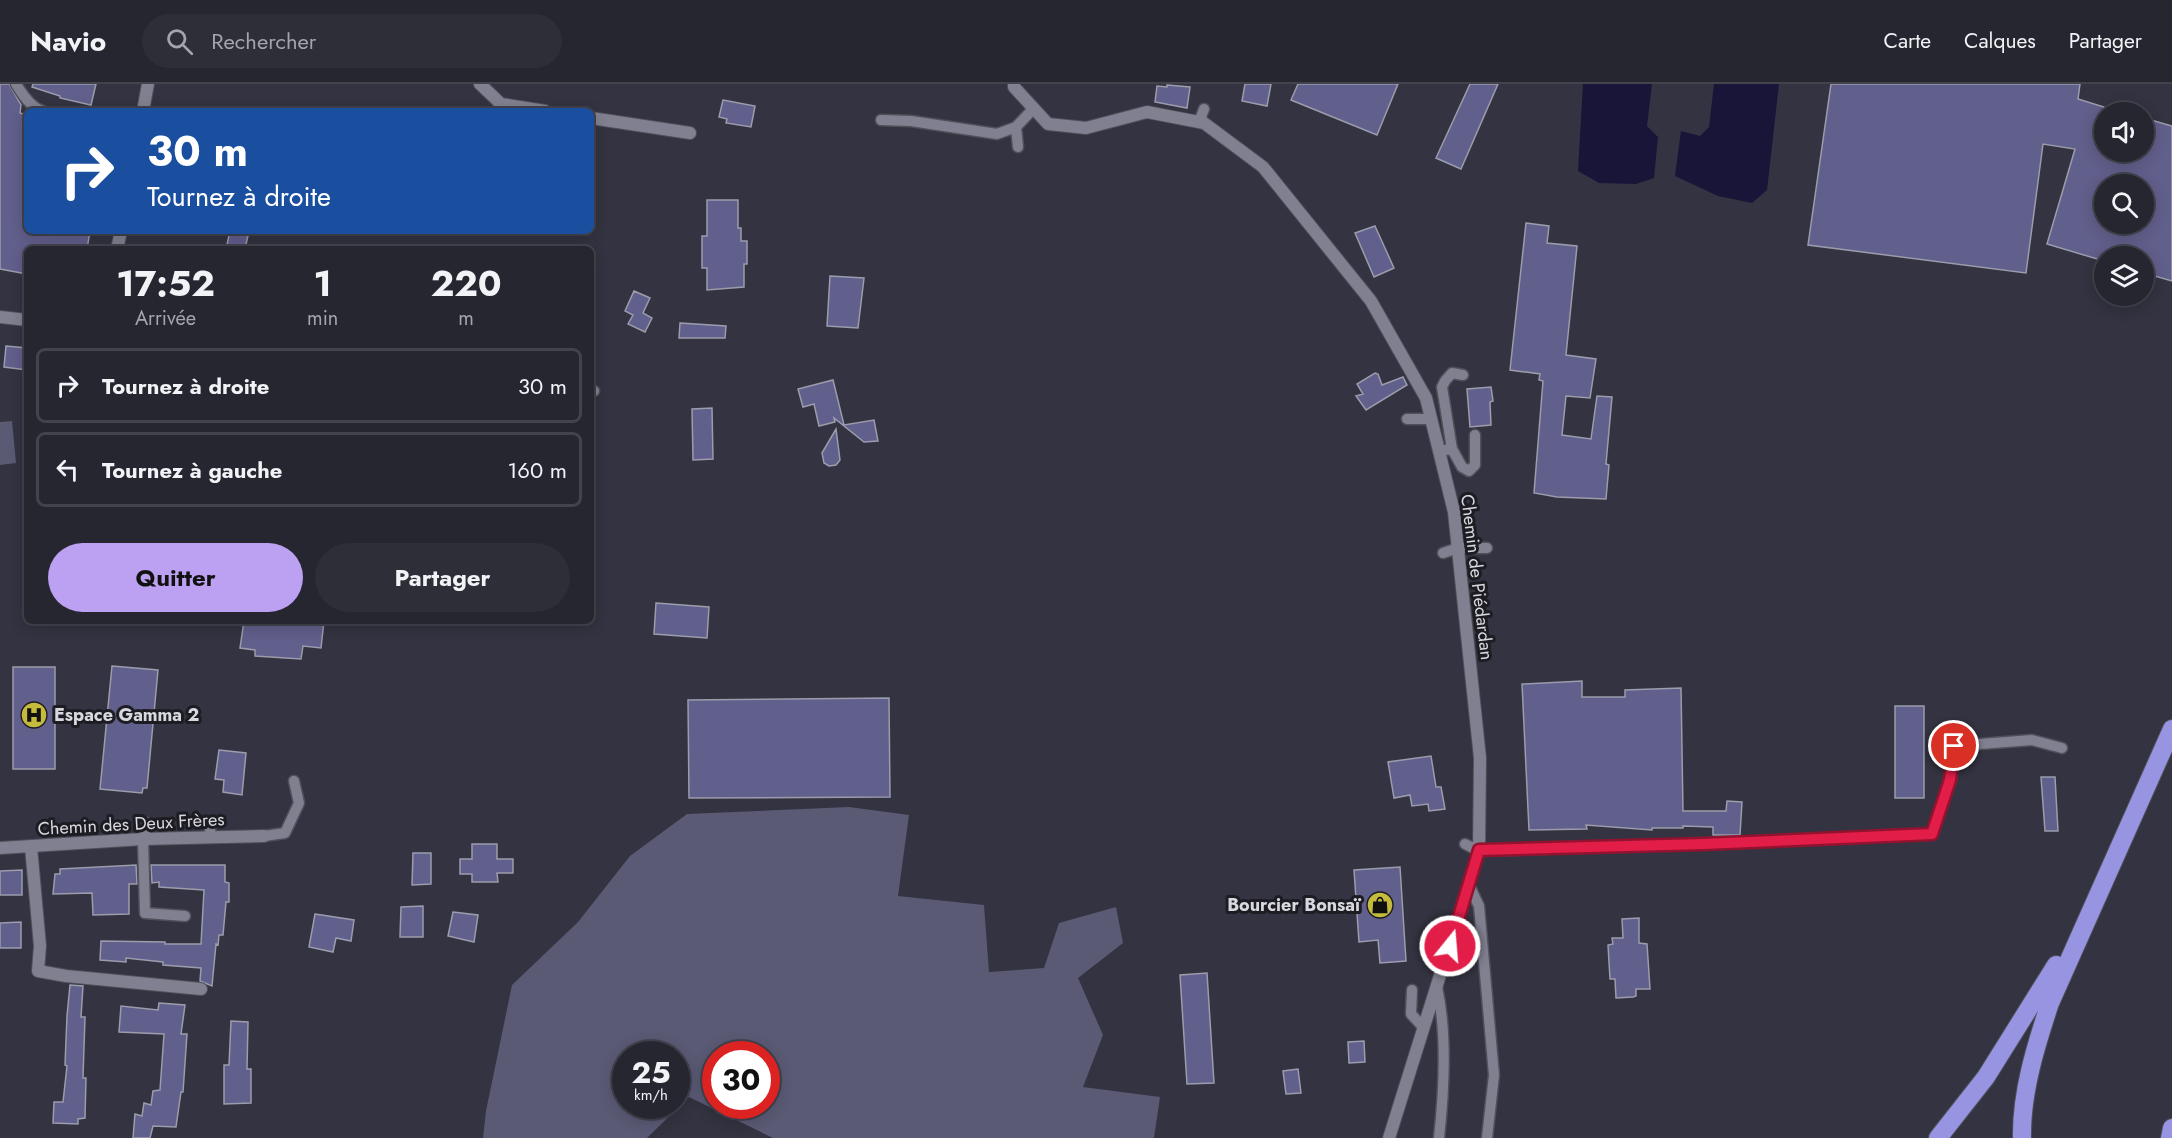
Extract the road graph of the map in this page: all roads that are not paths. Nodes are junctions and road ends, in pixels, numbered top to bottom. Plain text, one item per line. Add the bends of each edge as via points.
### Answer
1 (16, 84) edge
2 (148, 84) edge
3 (480, 84) edge
4 (1014, 84) edge
5 (35, 108) edge
6 (143, 108) edge
7 (526, 108) edge
8 (1034, 108) junction
9 (594, 118) edge
10 (881, 120) dead end
11 (1016, 127) junction
12 (690, 133) dead end
13 (1018, 147) dead end
14 (0, 317) edge
15 (24, 320) edge
16 (1463, 375) dead end
17 (1407, 419) dead end
18 (1431, 419) junction
19 (1474, 435) dead end
20 (1452, 449) junction
21 (1439, 450) junction
22 (1458, 548) junction
23 (1487, 548) dead end
24 (1443, 554) dead end
25 (2172, 729) edge
26 (2062, 748) dead end
27 (294, 781) dead end
28 (209, 822) dead end
29 (147, 823) dead end
30 (264, 836) joint
31 (211, 837) junction
32 (143, 839) junction
33 (1465, 844) dead end
34 (0, 848) edge
35 (31, 848) junction
36 (1479, 850) junction
37 (1468, 885) junction
38 (2098, 894) junction
39 (185, 916) dead end
40 (1437, 987) junction
41 (201, 989) dead end
42 (1412, 990) dead end
43 (1424, 1028) junction
44 (2172, 1128) edge
45 (1389, 1138) edge
46 (1439, 1138) edge
47 (1487, 1138) edge
48 (1938, 1138) edge
49 (2022, 1138) edge
50 (2170, 1138) edge

1 - 5 lane
2 - 6 street
3 - 7 street via 501,104
4 - 8 street, Chemin de Piédardan
8 - 11 lane
8 - 18 street, Chemin de Piédardan via 1048,124 1086,128 1147,112 1204,116 1204,123 1263,167 1371,301 1426,398
9 - 12 street
10 - 11 lane via 997,134
11 - 13 lane
14 - 15 street
16 - 20 lane via 1452,373 1442,387
17 - 18 lane
18 - 21 street, Chemin de Piédardan
19 - 20 lane via 1475,465 1469,471 1462,467
20 - 21 lane
21 - 22 street, Chemin de Piédardan
22 - 23 lane
22 - 24 lane
22 - 36 street, Chemin de Piédardan via 1480,758
25 - 38 highway
26 - 36 lane via 2032,740 1954,746 1950,780 1932,834
27 - 30 lane via 299,803 285,833
28 - 31 lane
29 - 32 lane
30 - 31 street, Chemin des Deux Frères
31 - 32 street, Chemin des Deux Frères
32 - 35 street, Chemin des Deux Frères
32 - 39 lane via 145,912
33 - 36 lane
34 - 35 street, Chemin des Deux Frères
35 - 41 street via 40,946 38,971
36 - 37 street, Chemin de Piédardan
37 - 40 street, Chemin de Piédardan
37 - 47 lane via 1479,906 1494,1075
38 - 48 highway via 1986,1077
38 - 49 highway via 2044,1022 2027,1090
40 - 43 street, Chemin de Piédardan
40 - 46 lane via 1442,1008
42 - 43 lane via 1411,1014
43 - 45 street, Chemin de Piédardan
44 - 50 highway

